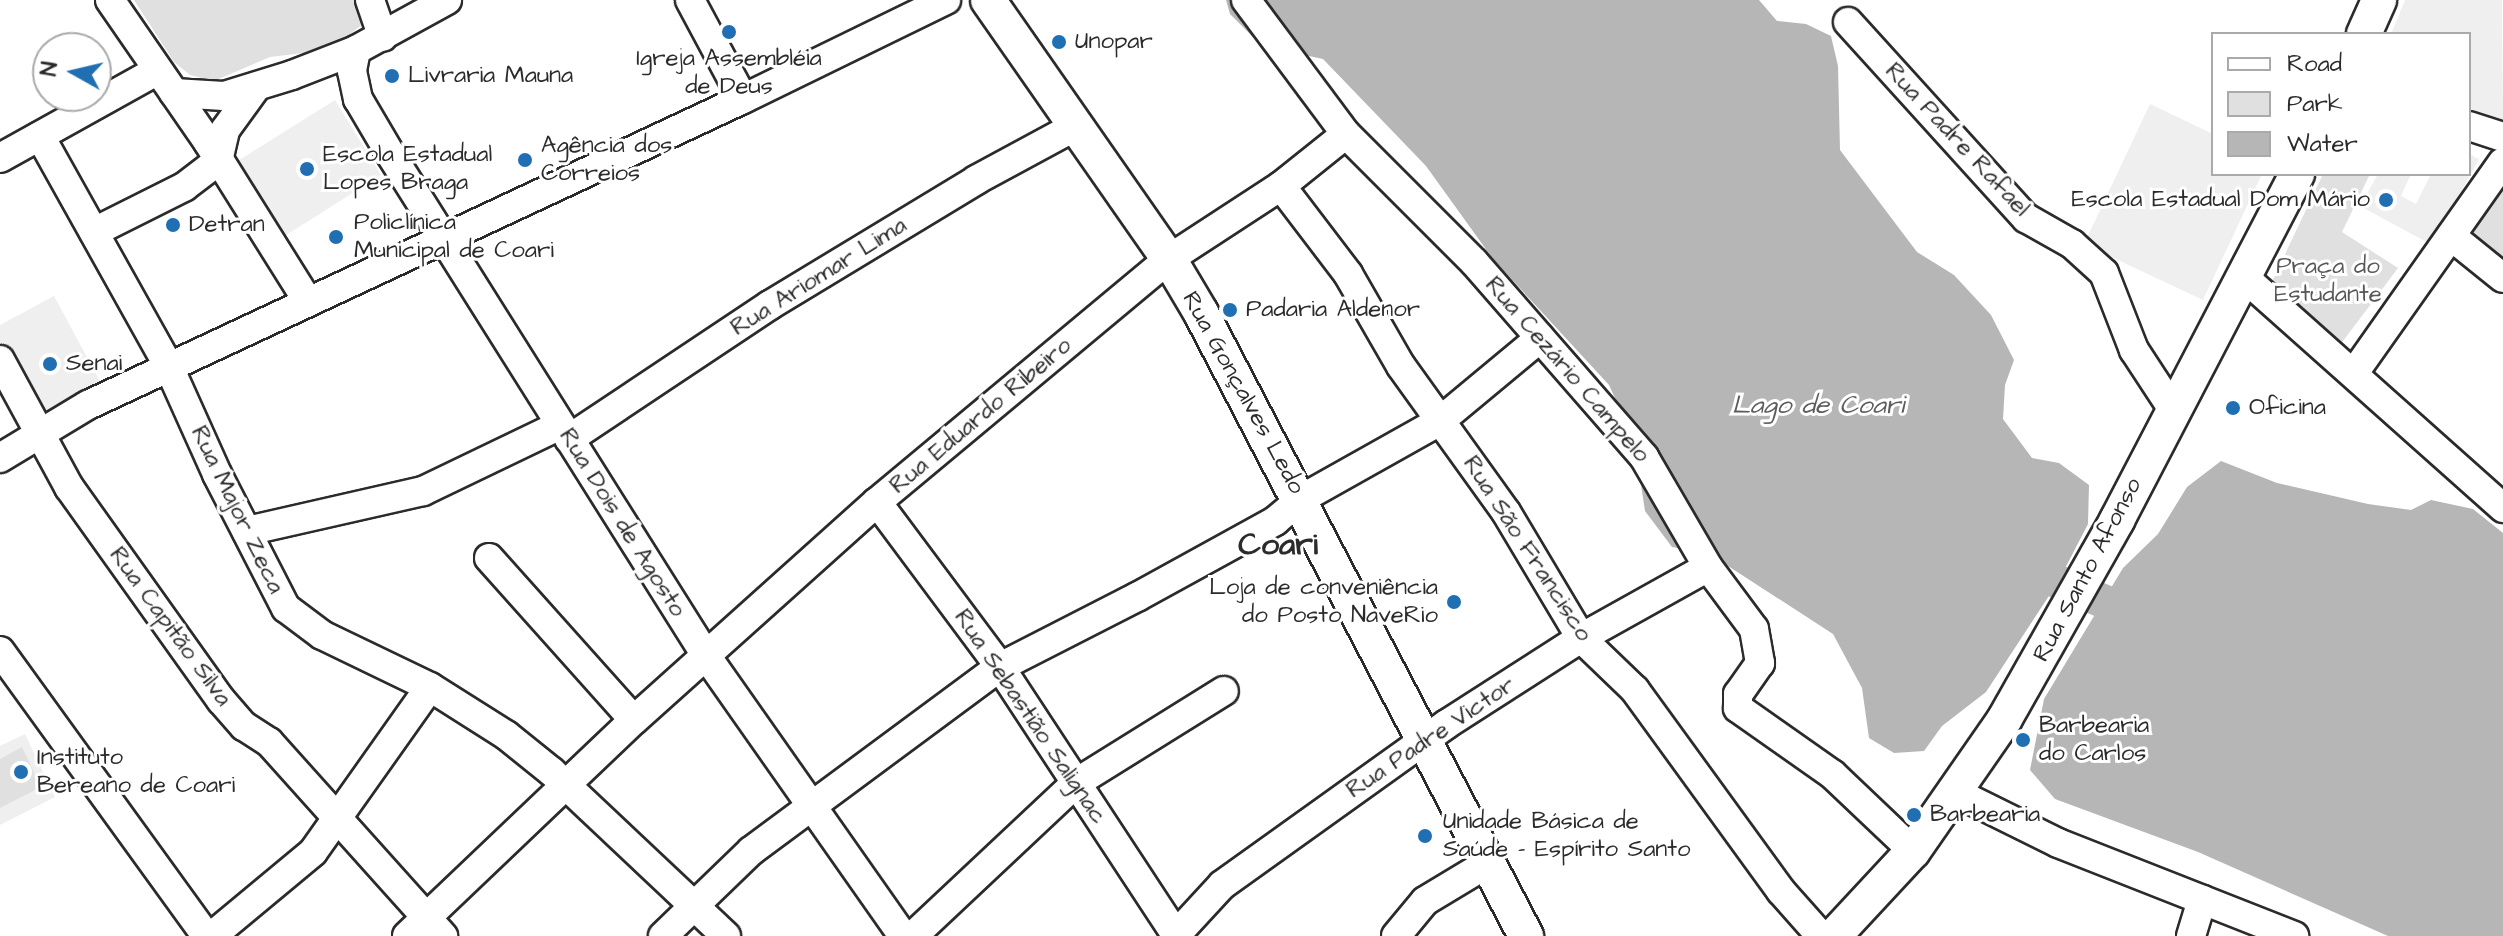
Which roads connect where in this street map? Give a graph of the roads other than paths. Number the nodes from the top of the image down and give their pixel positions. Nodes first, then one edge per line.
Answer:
1 (110, 0) edge
2 (370, 0) edge
3 (447, 0) edge
4 (690, 0) edge
5 (946, 0) edge
6 (988, 0) edge
7 (1246, 0) edge
8 (2379, 0) edge
9 (1848, 22) dead end
10 (2365, 32) edge
11 (383, 37) junction
12 (356, 50) junction
13 (306, 69) junction
14 (156, 71) junction
15 (257, 86) junction
16 (174, 93) junction
17 (358, 99) junction
18 (743, 99) junction
19 (1076, 126) junction
20 (2471, 127) edge
21 (1346, 134) junction
22 (40, 136) junction
23 (2503, 137) edge
24 (0, 158) edge
25 (218, 161) junction
26 (2503, 162) edge
27 (2296, 176) edge
28 (1281, 186) junction
29 (94, 232) junction
30 (2451, 236) junction
31 (441, 237) junction
32 (1169, 259) junction
33 (2245, 278) junction
34 (2503, 278) edge
35 (307, 300) junction
36 (1540, 338) junction
37 (0, 360) edge
38 (169, 367) junction
39 (2354, 373) junction
40 (2172, 408) junction
41 (1440, 421) junction
42 (564, 432) junction
43 (41, 434) junction
44 (0, 458) edge
45 (1301, 499) junction
46 (877, 502) junction
47 (2503, 508) edge
48 (247, 531) junction
49 (489, 558) dead end
50 (1708, 567) junction
51 (1581, 638) junction
52 (0, 651) edge
53 (707, 657) junction
54 (1000, 667) junction
55 (430, 687) junction
56 (1224, 691) dead end
57 (634, 720) junction
58 (1424, 740) junction
59 (1076, 783) junction
60 (565, 785) junction
61 (1955, 792) junction
62 (811, 807) junction
63 (336, 821) junction
64 (1913, 851) junction
65 (1490, 862) junction
66 (2202, 900) junction
67 (695, 906) junction
68 (426, 930) edge
69 (209, 936) edge
70 (663, 936) edge
71 (726, 936) edge
72 (903, 936) edge
73 (913, 936) edge
74 (1176, 936) edge
75 (1396, 936) edge
76 (1526, 936) edge
77 (1821, 936) edge
78 (1834, 936) edge
79 (2191, 936) edge
80 (2294, 936) edge

1 - 14 street
2 - 11 street
3 - 11 street
4 - 18 street
5 - 18 street
6 - 19 main road, Rua Gonçalves Ledo
7 - 21 street, Rua Cezário Campelo
8 - 10 main road
9 - 40 street, Rua Padre Rafael
11 - 12 street
12 - 13 street
12 - 17 street, Rua Dois de Agosto
13 - 15 street
13 - 17 street, Rua Dois de Agosto
14 - 16 street
14 - 22 street
15 - 16 street
15 - 25 street
16 - 25 street
17 - 31 street, Rua Dois de Agosto
18 - 31 street
19 - 32 main road, Rua Gonçalves Ledo
19 - 42 street, Rua Ariomar Lima
20 - 23 street
21 - 28 street, Rua Eduardo Ribeiro
21 - 36 street, Rua Cezário Campelo
22 - 24 street
22 - 29 street, Rua Major Zeca
25 - 29 street
25 - 35 street
26 - 30 street
27 - 33 main road, Rua Santo Afonso
28 - 32 street, Rua Eduardo Ribeiro
28 - 41 street, Rua São Francisco
29 - 38 street, Rua Major Zeca
30 - 34 street
30 - 39 street
31 - 35 street
31 - 42 street, Rua Dois de Agosto
32 - 45 main road, Rua Gonçalves Ledo
32 - 46 street, Rua Eduardo Ribeiro
33 - 39 street
33 - 40 main road, Rua Santo Afonso
35 - 38 street
36 - 41 street
36 - 50 street, Rua Cezário Campelo
37 - 43 street, Rua Capitão Silva
38 - 43 street
38 - 48 street, Rua Major Zeca
39 - 47 street
40 - 61 main road, Rua Santo Afonso
41 - 45 street
41 - 51 street, Rua São Francisco
42 - 48 street, Rua Ariomar Lima
42 - 53 street, Rua Dois de Agosto
43 - 44 street
43 - 63 street, Rua Capitão Silva
45 - 54 street
45 - 58 main road, Rua Gonçalves Ledo
46 - 53 street, Rua Eduardo Ribeiro
46 - 54 street, Rua Sebastião Salignac
48 - 55 street, Rua Major Zeca
49 - 57 street
50 - 51 street, Rua Padre Victor
50 - 64 street, Rua Cezário Campelo
51 - 58 street, Rua Padre Victor
51 - 77 street, Rua São Francisco
52 - 69 street
53 - 57 street, Rua Eduardo Ribeiro
53 - 62 street, Rua Dois de Agosto
54 - 59 street, Rua Sebastião Salignac
54 - 62 street
55 - 60 street, Rua Major Zeca
55 - 63 street
56 - 59 street
57 - 60 street, Rua Eduardo Ribeiro
58 - 65 main road, Rua Gonçalves Ledo
58 - 74 street, Rua Padre Victor
59 - 73 street
59 - 74 street, Rua Sebastião Salignac
60 - 67 street, Rua Major Zeca
60 - 68 street, Rua Eduardo Ribeiro
61 - 64 main road, Rua Santo Afonso
61 - 66 street
62 - 67 street
62 - 72 street, Rua Dois de Agosto
63 - 68 street, Rua Capitão Silva
63 - 69 street
64 - 78 main road, Rua Santo Afonso
65 - 75 street
65 - 76 main road, Rua Gonçalves Ledo
66 - 79 street
66 - 80 street
67 - 70 street
67 - 71 street, Rua Major Zeca

